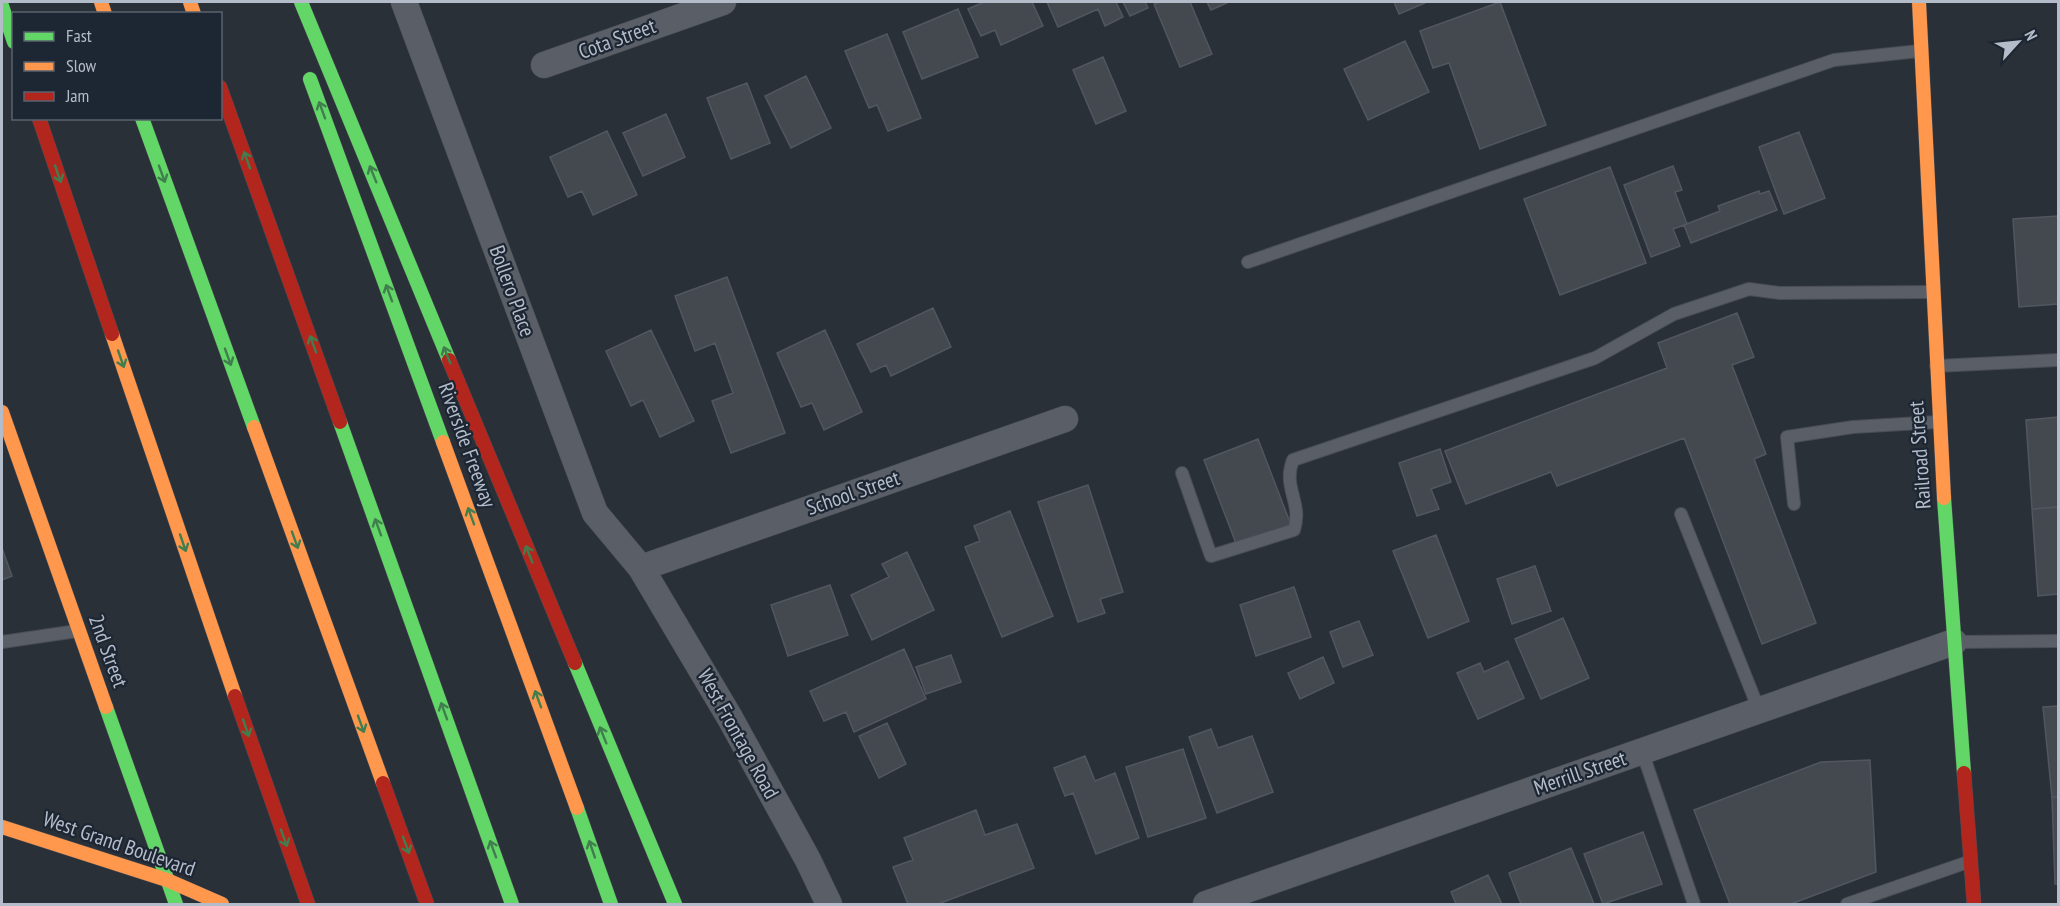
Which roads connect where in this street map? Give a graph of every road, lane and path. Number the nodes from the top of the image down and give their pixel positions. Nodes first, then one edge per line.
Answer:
1 (301, 2) edge
2 (404, 2) edge
3 (723, 2) edge
4 (1919, 2) edge
5 (2, 6) edge
6 (12, 36) edge
7 (1921, 51) junction
8 (544, 65) dead end
9 (306, 69) dead end
10 (222, 93) edge
11 (40, 120) edge
12 (143, 120) edge
13 (1248, 262) dead end
14 (1931, 292) junction
15 (2058, 360) edge
16 (1935, 366) junction
17 (2, 412) edge
18 (1065, 419) dead end
19 (1938, 422) junction
20 (1182, 472) dead end
21 (1794, 504) dead end
22 (1681, 514) dead end
23 (641, 568) junction
24 (79, 631) junction
25 (2058, 641) edge
26 (2, 642) edge
27 (1954, 642) junction
28 (1759, 710) junction
29 (1642, 752) junction
30 (2, 827) edge
31 (1970, 862) junction
32 (167, 880) junction
33 (176, 904) edge
34 (222, 904) edge
35 (308, 904) edge
36 (427, 904) edge
37 (512, 904) edge
38 (611, 904) edge
39 (675, 904) edge
40 (829, 904) edge
41 (1206, 904) edge
42 (1694, 904) edge
43 (1847, 904) edge
44 (1974, 904) edge

39 -> 1 main road
2 - 23 street, Bollero Place
3 - 8 street, Cota Street
4 - 7 main road, Railroad Street
5 - 6 main road
7 - 13 lane
7 - 14 main road, Railroad Street
38 -> 9 main road, Riverside Freeway
37 -> 10 main road
11 -> 35 main road
12 -> 36 main road
14 - 16 main road, Railroad Street
14 - 20 lane
15 - 16 lane
16 - 19 main road, Railroad Street
17 - 24 main road, 2nd Street
18 - 23 street, School Street
19 - 21 lane
19 - 27 main road, Railroad Street
22 - 28 lane
23 - 40 street, West Frontage Road
24 - 26 lane
24 - 32 main road, 2nd Street
25 - 27 lane
27 - 28 street, Merrill Street
27 - 31 main road, Railroad Street
28 - 29 street, Merrill Street
29 - 41 street, Merrill Street
29 - 42 lane
30 - 32 main road, West Grand Boulevard
31 - 43 lane
31 - 44 main road, Railroad Street
32 - 33 main road, 2nd Street
32 - 34 main road, West Grand Boulevard

